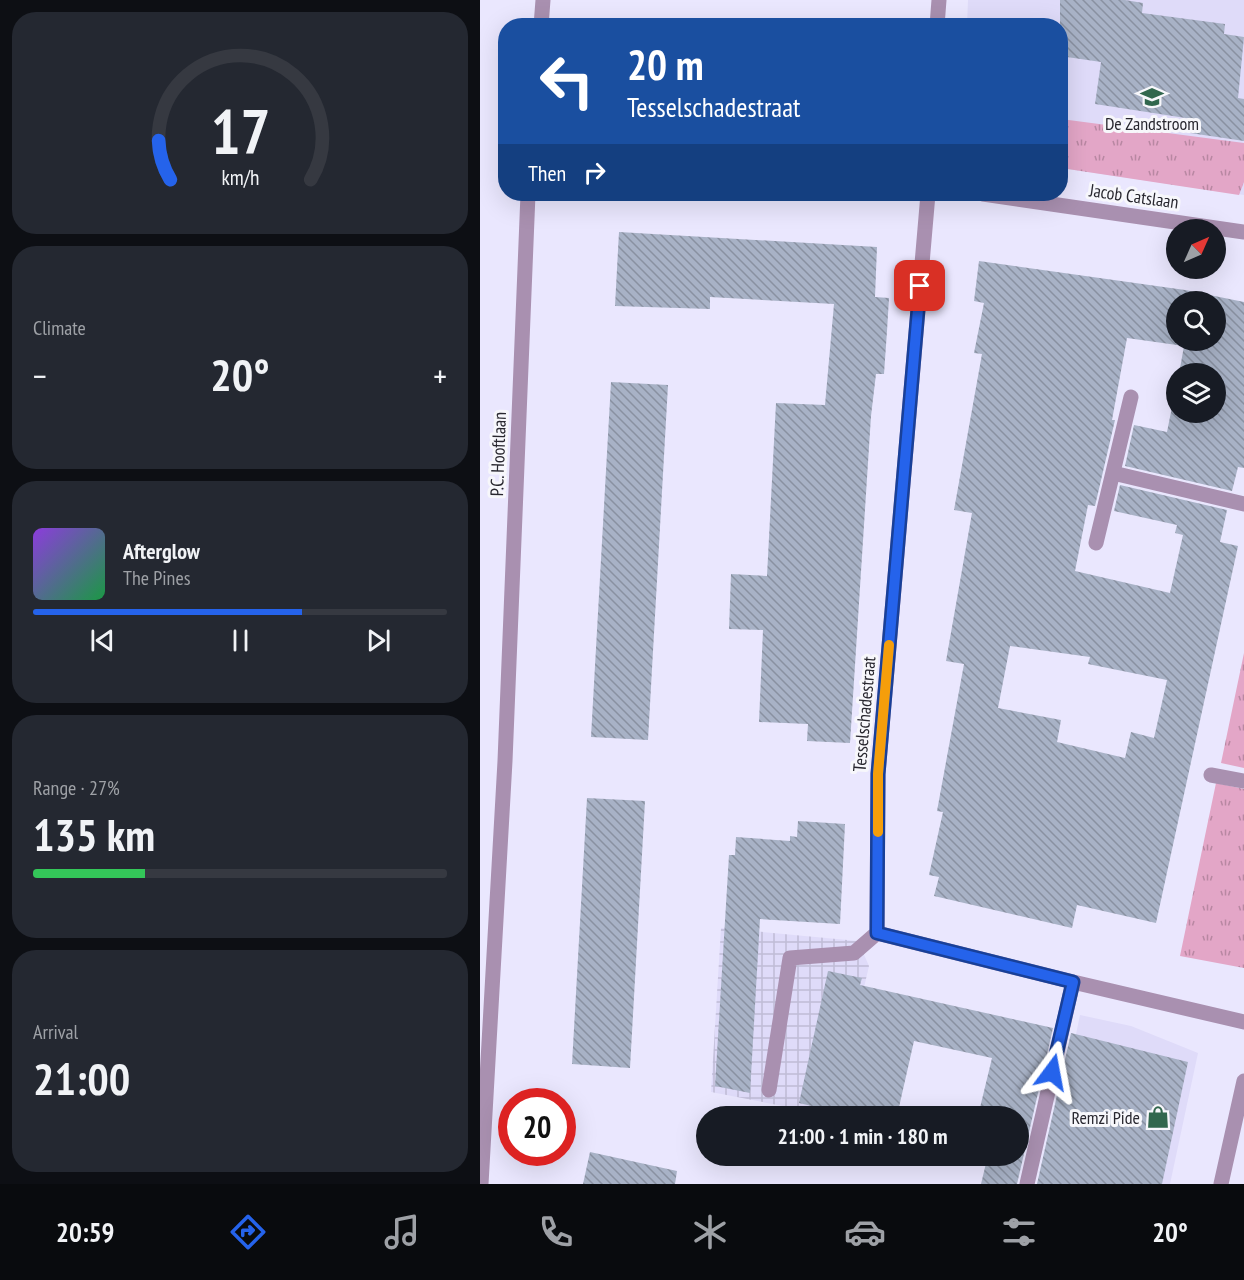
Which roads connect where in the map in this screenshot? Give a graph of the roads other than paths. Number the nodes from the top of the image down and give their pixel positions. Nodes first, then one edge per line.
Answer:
1 (543, 0) edge
2 (939, 0) edge
3 (542, 18) edge
4 (938, 18) edge
5 (528, 201) edge
6 (927, 201) edge
7 (1031, 201) edge
8 (1244, 232) edge
9 (1131, 397) dead end
10 (1113, 473) junction
11 (1244, 504) edge
12 (1096, 543) dead end
13 (1211, 775) dead end
14 (1244, 782) edge
15 (877, 933) junction
16 (1073, 982) junction
17 (1244, 1022) edge
18 (1244, 1085) edge
19 (769, 1090) dead end
20 (481, 1184) edge
21 (1027, 1184) edge
22 (1221, 1184) edge

1 - 3 street
2 - 4 street
5 - 20 street, P.C. Hooftlaan
6 - 15 street, Tesselschadestraat
7 - 8 street, Jacob Catslaan
9 - 10 street
10 - 11 street
10 - 12 street
13 - 14 street
15 - 16 street
15 - 19 street
16 - 17 street
16 - 21 street
18 - 22 street

